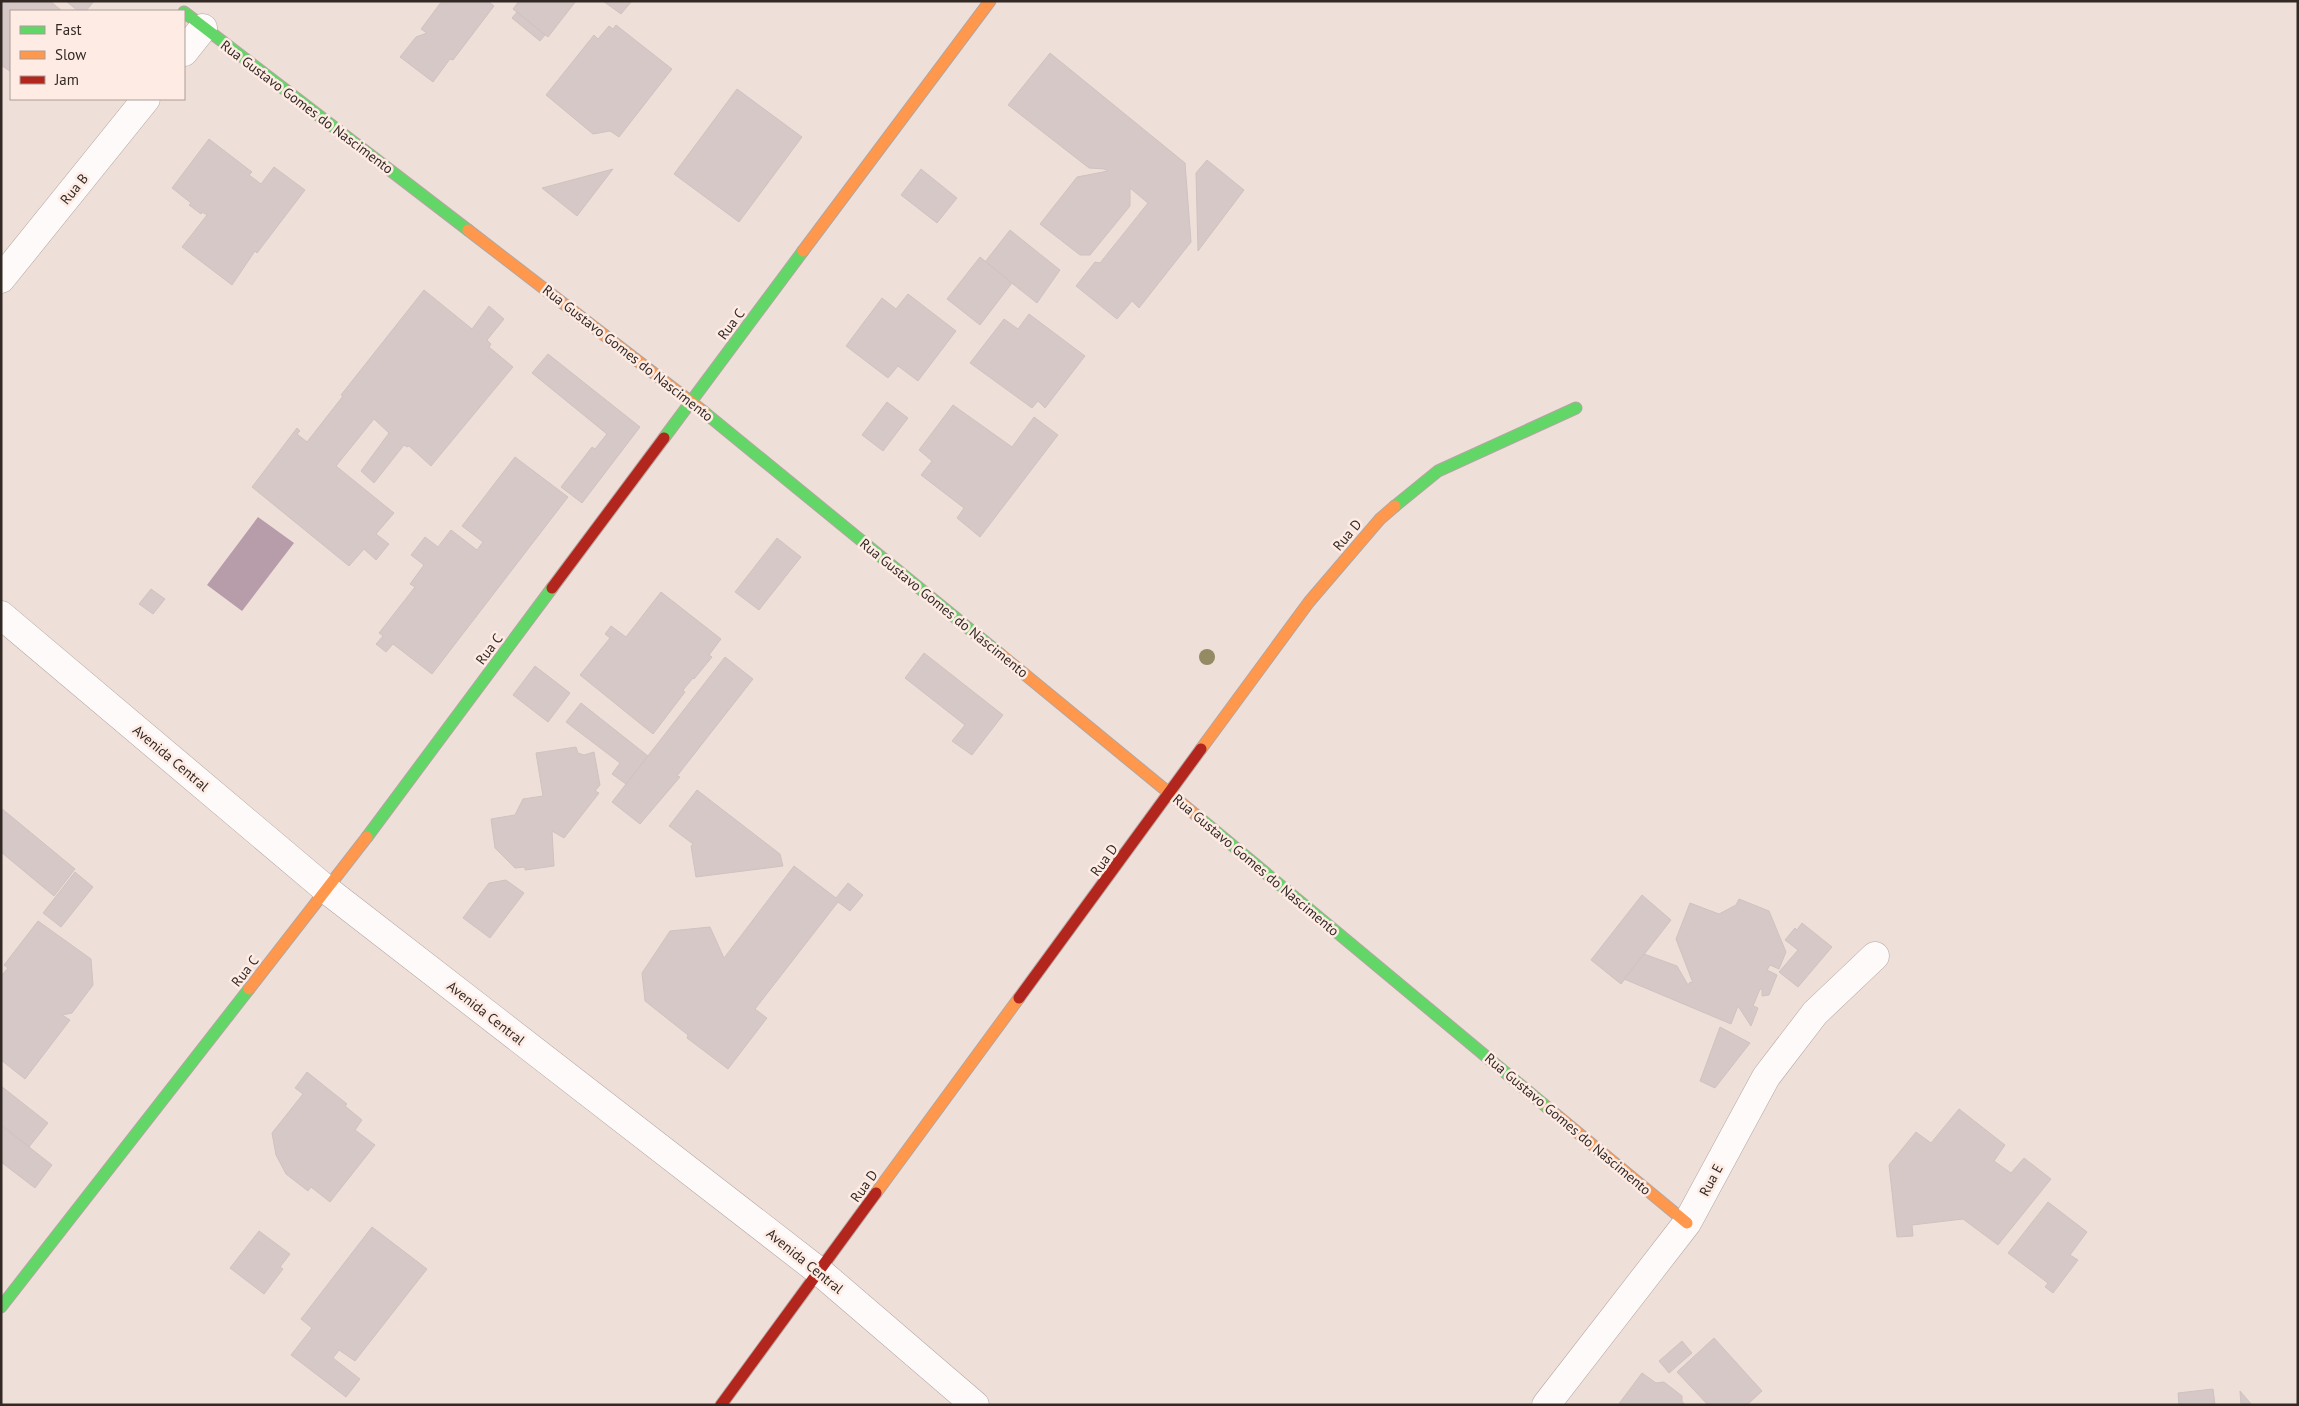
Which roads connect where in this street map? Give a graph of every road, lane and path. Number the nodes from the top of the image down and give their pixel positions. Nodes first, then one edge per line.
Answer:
1 (170, 1) edge
2 (990, 1) edge
3 (181, 10) edge
4 (190, 17) edge
5 (185, 46) edge
6 (145, 100) edge
7 (1, 278) edge
8 (692, 402) junction
9 (1576, 408) dead end
10 (1, 616) edge
11 (1170, 794) junction
12 (327, 890) junction
13 (1874, 956) dead end
14 (1687, 1223) junction
15 (820, 1272) junction
16 (1, 1307) edge
17 (722, 1405) edge
18 (974, 1405) edge
19 (1546, 1405) edge

1 - 3 street, Rua Gustavo Gomes do Nascimento
2 - 8 street, Rua C
4 - 5 street
4 - 8 street, Rua Gustavo Gomes do Nascimento
6 - 7 street, Rua B
8 - 11 street, Rua Gustavo Gomes do Nascimento
8 - 12 street, Rua C
9 - 11 street, Rua D
10 - 12 street, Avenida Central
11 - 14 street, Rua Gustavo Gomes do Nascimento
11 - 15 street, Rua D
12 - 15 street, Avenida Central
12 - 16 street, Rua C
13 - 14 street, Rua E
14 - 19 street, Rua E
15 - 17 street, Rua D
15 - 18 street, Avenida Central

